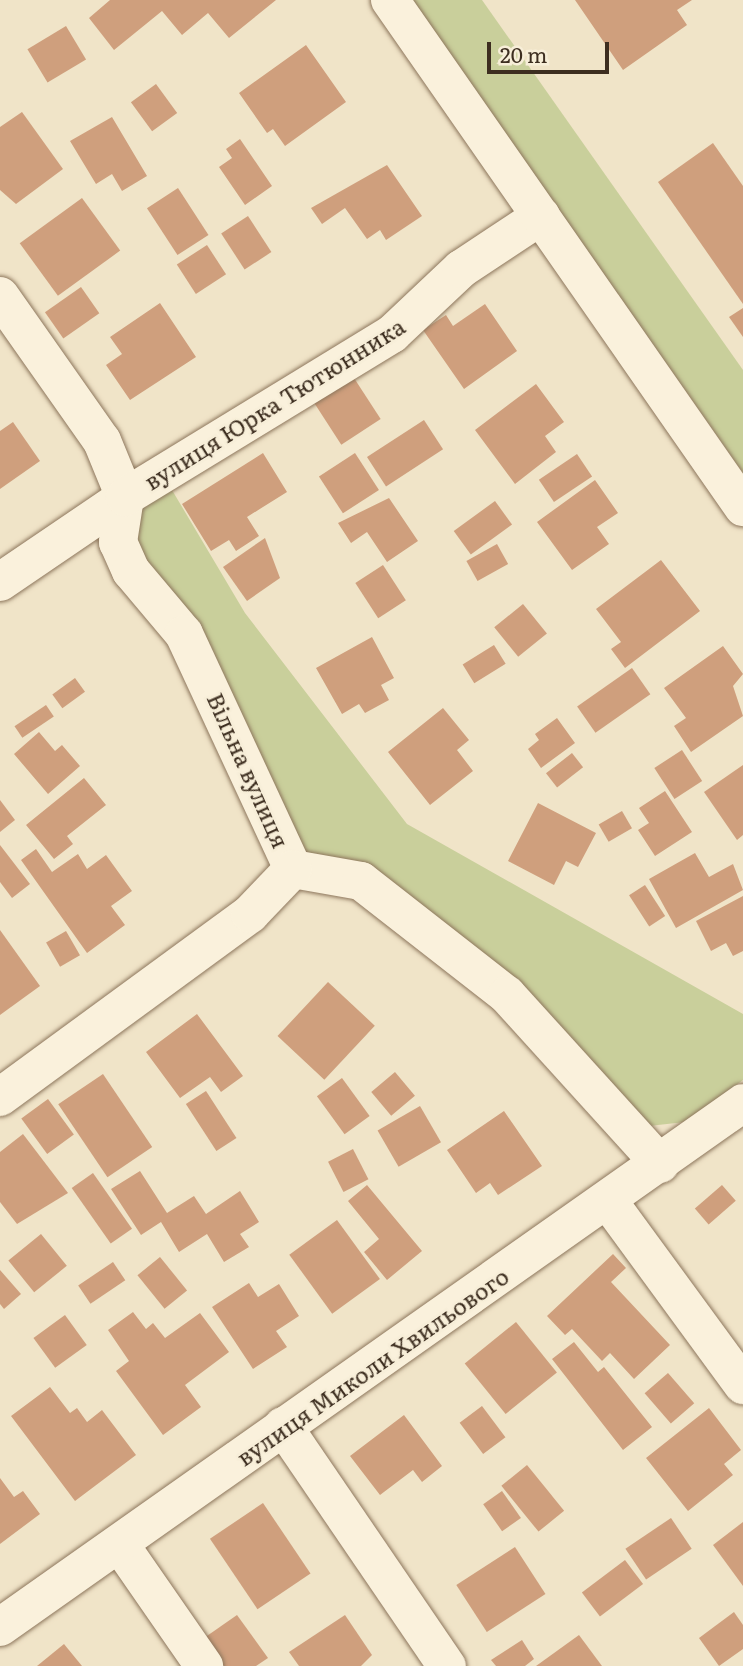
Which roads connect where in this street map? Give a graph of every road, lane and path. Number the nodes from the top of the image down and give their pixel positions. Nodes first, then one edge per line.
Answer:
1 (390, 0) edge
2 (541, 216) junction
3 (0, 296) edge
4 (125, 497) junction
5 (743, 507) edge
6 (0, 582) edge
7 (293, 869) junction
8 (0, 1097) edge
9 (743, 1103) edge
10 (660, 1164) junction
11 (609, 1202) junction
12 (743, 1385) edge
13 (283, 1426) junction
14 (121, 1546) junction
15 (0, 1627) edge
16 (204, 1666) edge
17 (447, 1666) edge

1 - 2 street
2 - 4 street, вулиця Юрка Тютюнника
2 - 5 street
3 - 4 street
4 - 6 street, вулиця Юрка Тютюнника
4 - 7 street, Вільна вулиця
7 - 8 street
7 - 10 street, Вільна вулиця
9 - 10 street, вулиця Миколи Хвильового
10 - 11 street, вулиця Миколи Хвильового
11 - 12 street
11 - 13 street, вулиця Миколи Хвильового
13 - 14 street, вулиця Миколи Хвильового
13 - 17 street
14 - 15 street, вулиця Миколи Хвильового
14 - 16 street

